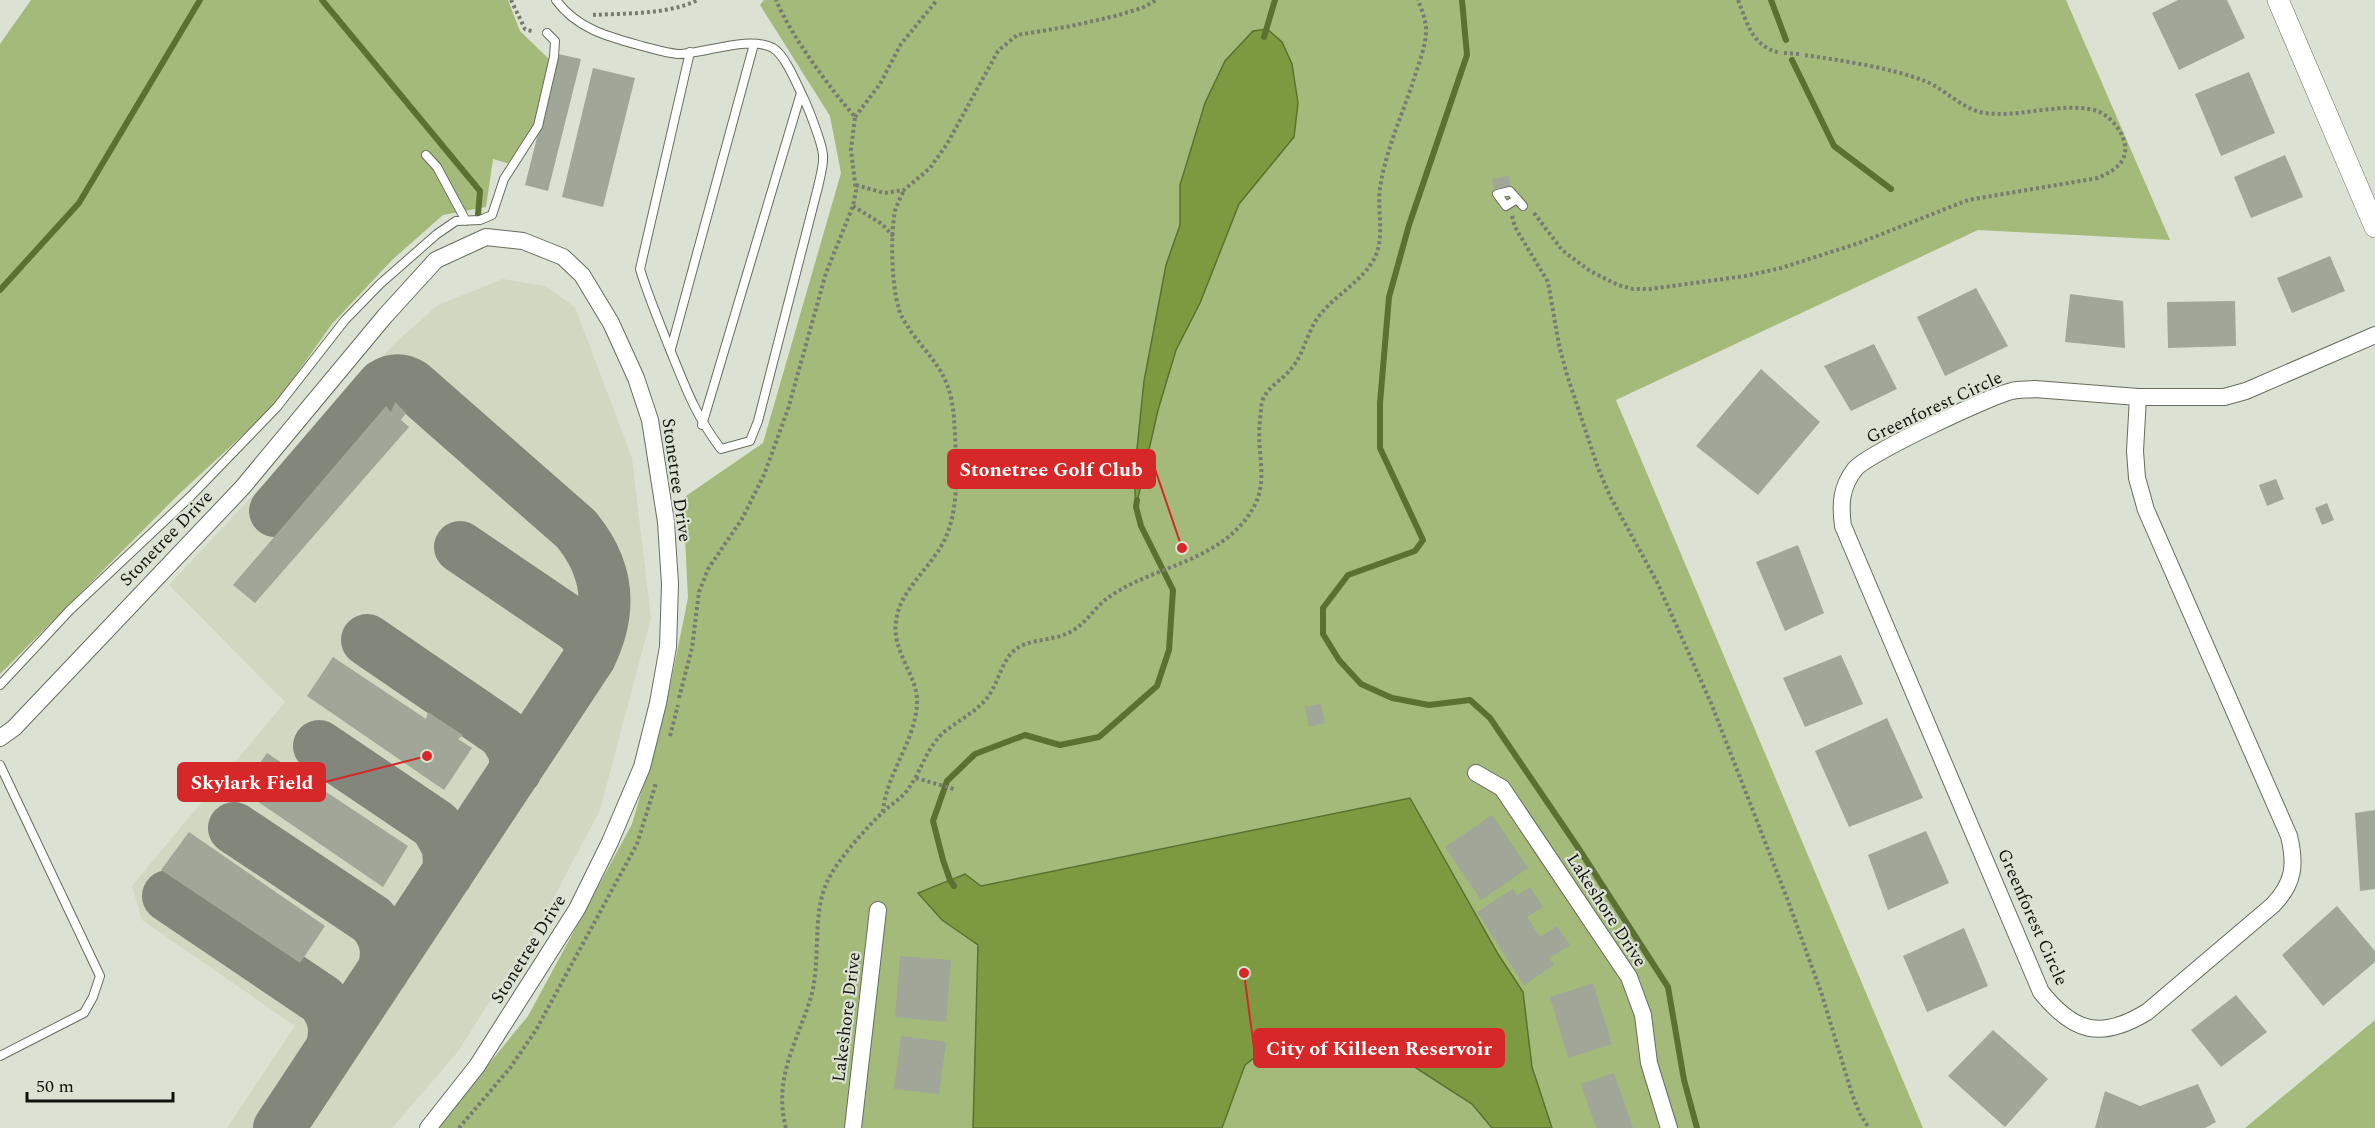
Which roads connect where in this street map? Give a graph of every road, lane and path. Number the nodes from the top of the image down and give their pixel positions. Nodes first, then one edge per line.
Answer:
1 (556, 0) edge
2 (776, 0) edge
3 (937, 0) edge
4 (1156, 0) edge
5 (1418, 0) edge
6 (1738, 0) edge
7 (2278, 0) edge
8 (547, 33) dead end
9 (754, 44) junction
10 (690, 52) junction
11 (801, 93) junction
12 (855, 117) junction
13 (426, 155) dead end
14 (904, 190) junction
15 (853, 206) dead end
16 (466, 221) junction
17 (2375, 227) edge
18 (894, 237) junction
19 (2375, 335) edge
20 (670, 350) junction
21 (2138, 397) junction
22 (702, 425) junction
23 (0, 685) edge
24 (0, 738) edge
25 (0, 765) edge
26 (1476, 773) dead end
27 (916, 777) junction
28 (954, 789) dead end
29 (883, 812) junction
30 (878, 910) dead end
31 (0, 1056) edge
32 (428, 1128) edge
33 (786, 1128) edge
34 (853, 1128) edge
35 (1669, 1128) edge
36 (1869, 1128) edge

1 - 10 lane
2 - 12 path
3 - 12 path
4 - 14 path
5 - 27 path
6 - 36 path
7 - 17 street
8 - 16 lane
9 - 10 lane
9 - 11 lane
9 - 20 lane
10 - 20 lane
11 - 22 lane
11 - 22 lane
12 - 14 path
13 - 16 lane
14 - 18 path
15 - 18 path
16 - 23 lane
18 - 29 path
19 - 21 street, Greenforest Circle
20 - 22 lane
21 - 21 street, Greenforest Circle
24 - 32 street, Stonetree Drive
25 - 31 lane
26 - 35 street, Lakeshore Drive
27 - 28 path
27 - 29 path
29 - 33 path
30 - 34 street, Lakeshore Drive

